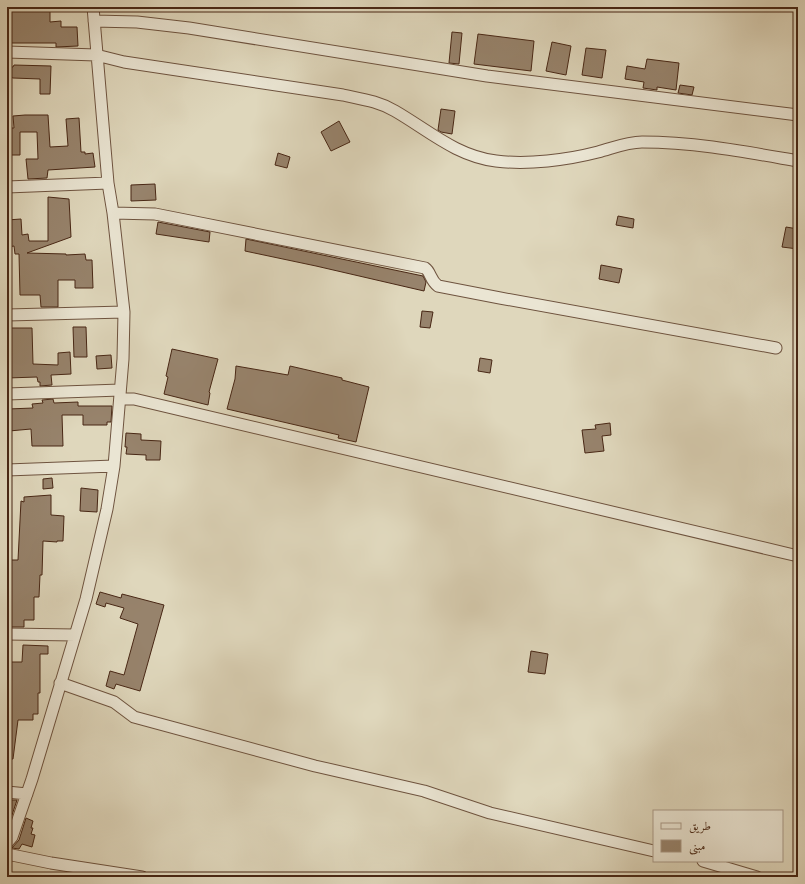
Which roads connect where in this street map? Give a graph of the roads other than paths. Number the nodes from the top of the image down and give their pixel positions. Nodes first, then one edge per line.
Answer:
1 (93, 7) edge
2 (94, 21) junction
3 (7, 52) edge
4 (96, 54) junction
5 (798, 115) edge
6 (798, 162) edge
7 (108, 182) junction
8 (7, 187) edge
9 (113, 213) junction
10 (124, 312) junction
11 (7, 315) edge
12 (776, 348) dead end
13 (7, 394) edge
14 (120, 395) junction
15 (114, 466) junction
16 (7, 470) edge
17 (798, 556) edge
18 (7, 634) edge
19 (75, 634) junction
20 (60, 683) junction
21 (7, 792) edge
22 (27, 794) junction
23 (7, 843) edge
24 (653, 851) edge
25 (7, 854) edge
26 (706, 862) edge
27 (142, 877) edge
28 (757, 877) edge

1 - 2 street
2 - 4 street
2 - 5 street
3 - 4 street
4 - 6 street
4 - 7 street
7 - 8 street
7 - 9 street
9 - 10 street
9 - 12 street
10 - 11 street
10 - 14 street
13 - 14 street
14 - 15 street
14 - 17 street
15 - 16 street
15 - 19 street
18 - 19 street
19 - 20 street
20 - 22 street
20 - 24 street
21 - 22 street
22 - 23 street
25 - 27 street
26 - 28 street

